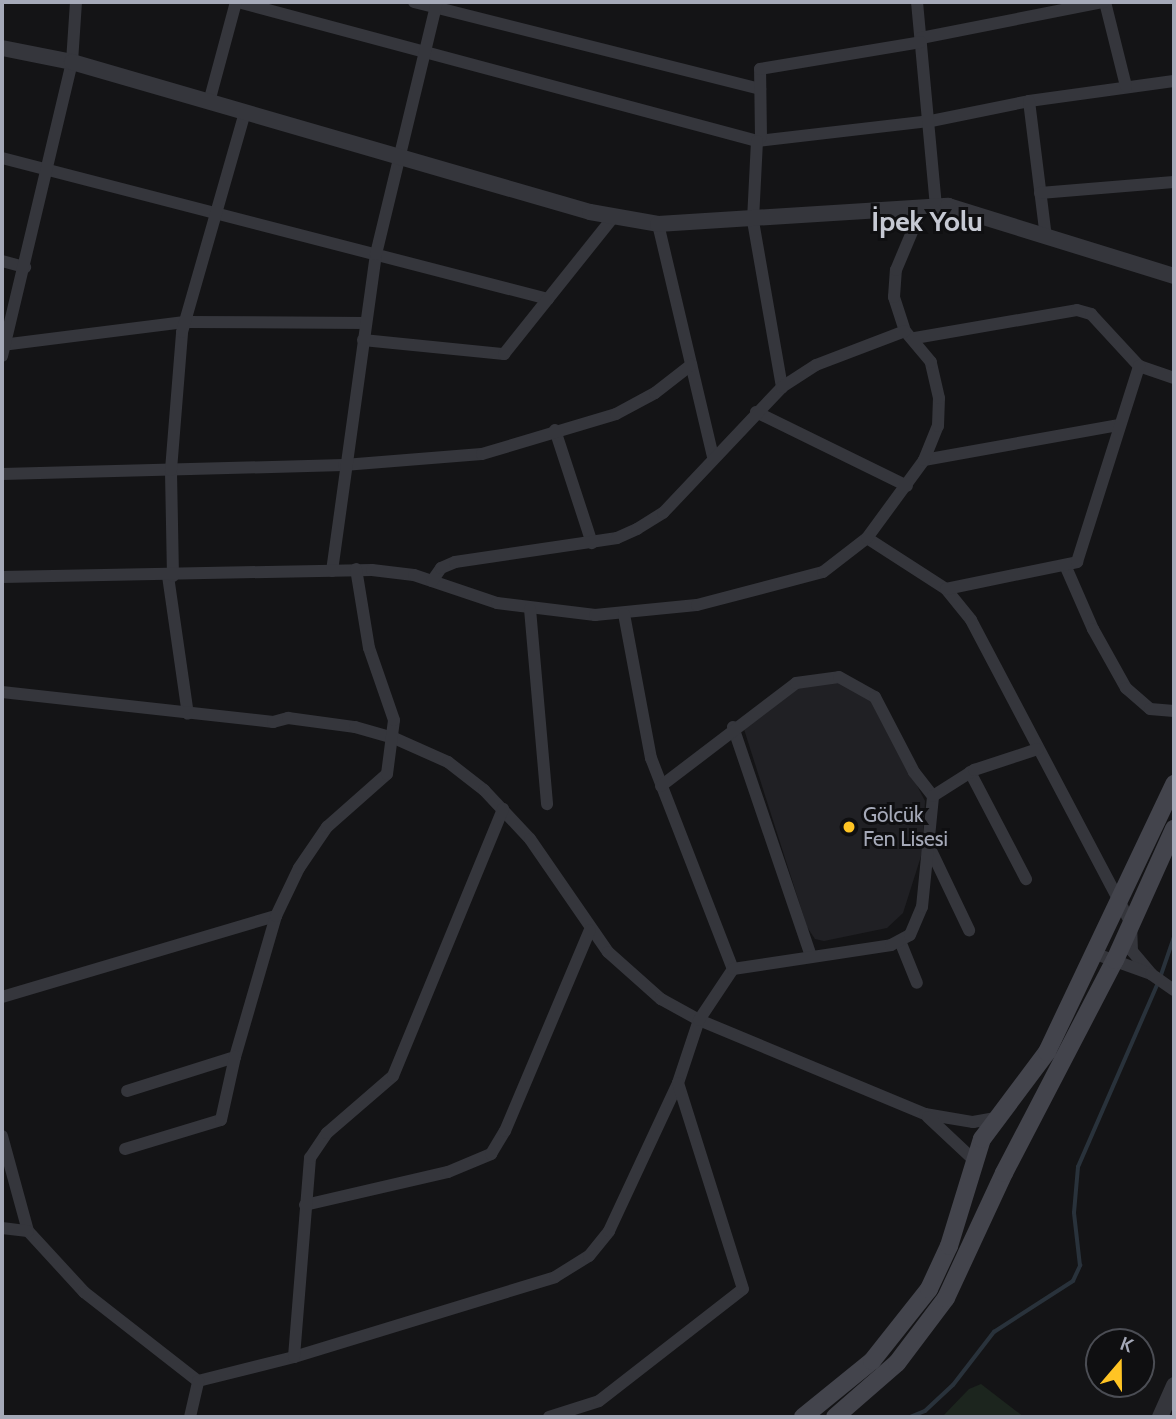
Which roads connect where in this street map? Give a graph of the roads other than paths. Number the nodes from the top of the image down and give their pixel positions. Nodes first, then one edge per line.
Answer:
1 (76, 2) edge
2 (237, 2) edge
3 (414, 2) edge
4 (917, 2) edge
5 (1104, 2) edge
6 (437, 5) edge
7 (921, 40) junction
8 (2, 48) edge
9 (423, 52) junction
10 (72, 62) junction
11 (1174, 81) edge
12 (1126, 86) junction
13 (760, 89) junction
14 (1029, 101) junction
15 (209, 102) junction
16 (245, 112) junction
17 (931, 121) junction
18 (759, 139) junction
19 (398, 156) junction
20 (2, 158) edge
21 (45, 168) junction
22 (1174, 182) edge
23 (1040, 193) junction
24 (929, 207) junction
25 (215, 209) junction
26 (614, 216) junction
27 (753, 220) junction
28 (658, 224) junction
29 (1046, 238) junction
30 (376, 254) junction
31 (2, 261) edge
32 (24, 267) junction
33 (1174, 276) edge
34 (548, 299) junction
35 (185, 322) junction
36 (366, 323) junction
37 (910, 335) junction
38 (363, 340) junction
39 (3, 349) edge
40 (691, 365) junction
41 (1139, 366) junction
42 (1174, 378) edge
43 (782, 387) junction
44 (756, 412) junction
45 (1118, 425) junction
46 (555, 430) junction
47 (713, 457) junction
48 (924, 460) junction
49 (344, 465) junction
50 (171, 470) junction
51 (2, 474) edge
52 (907, 485) junction
53 (867, 538) junction
54 (592, 543) junction
55 (1065, 565) junction
56 (356, 569) junction
57 (332, 571) junction
58 (171, 576) junction
59 (2, 577) edge
60 (432, 581) junction
61 (946, 589) junction
62 (530, 609) junction
63 (624, 614) junction
64 (2, 692) edge
65 (1174, 711) edge
66 (188, 714) junction
67 (733, 727) junction
68 (394, 738) junction
69 (1038, 749) junction
70 (970, 772) junction
71 (1174, 784) edge
72 (661, 786) junction
73 (933, 796) junction
74 (547, 804) dead end
75 (503, 809) junction
76 (1174, 829) edge
77 (926, 841) junction
78 (1026, 879) dead end
79 (1118, 905) junction
80 (276, 916) junction
81 (1131, 923) junction
82 (590, 930) junction
83 (969, 930) dead end
84 (900, 941) junction
85 (1096, 954) junction
86 (811, 956) junction
87 (1115, 960) junction
88 (733, 969) junction
89 (1151, 974) junction
90 (917, 983) dead end
91 (1170, 987) edge
92 (2, 997) edge
93 (699, 1020) junction
94 (235, 1057) junction
95 (678, 1083) junction
96 (127, 1091) dead end
97 (925, 1114) junction
98 (996, 1118) junction
99 (2, 1136) edge
100 (1023, 1137) junction
101 (125, 1149) dead end
102 (974, 1160) junction
103 (1004, 1173) junction
104 (305, 1205) junction
105 (2, 1228) edge
106 (27, 1231) junction
107 (294, 1357) junction
108 (198, 1381) junction
109 (1174, 1385) edge
110 (190, 1417) edge
111 (549, 1417) edge
112 (803, 1417) edge
113 (835, 1417) edge
114 (1160, 1417) edge

1 - 10 street
2 - 9 street
2 - 15 street
3 - 6 street
4 - 7 street
5 - 7 street
5 - 12 street
6 - 9 street
6 - 13 street
7 - 13 street
7 - 17 street
8 - 10 street
9 - 18 street
9 - 19 street
10 - 15 street
10 - 21 street
11 - 12 street
12 - 14 street
13 - 18 street
14 - 17 street
14 - 23 street
15 - 16 street
16 - 19 street
16 - 25 street
17 - 18 street
17 - 24 street
18 - 27 street
19 - 26 street
19 - 30 street
20 - 21 street
21 - 25 street
21 - 32 street
22 - 23 street
23 - 29 street
24 - 27 street
24 - 29 street
24 - 37 street
25 - 30 street
25 - 35 street
26 - 28 street
26 - 34 street
27 - 28 street
27 - 43 street
28 - 40 street
29 - 33 street
30 - 34 street
30 - 36 street
31 - 32 street
32 - 39 street
34 - 38 street
35 - 36 street
35 - 39 street
35 - 50 street
36 - 38 street
37 - 41 street
37 - 43 street
37 - 48 street
38 - 49 street
40 - 46 street
40 - 47 street
41 - 42 street
41 - 45 street
43 - 44 street
44 - 47 street
44 - 52 street
45 - 48 street
45 - 55 street
46 - 49 street
46 - 54 street
47 - 54 street
48 - 52 street
49 - 50 street
49 - 57 street
50 - 51 street
50 - 58 street
52 - 53 street
53 - 61 street
53 - 63 street
54 - 60 street
55 - 61 street
55 - 65 street
56 - 57 street
56 - 60 street
56 - 68 street
57 - 58 street
58 - 59 street
58 - 66 street
60 - 62 street
61 - 69 street
62 - 63 street
62 - 74 street
63 - 72 street
64 - 66 street
66 - 68 street
67 - 72 street
67 - 73 street
67 - 86 street
68 - 75 street
68 - 80 street
69 - 70 street
69 - 79 street
70 - 73 street
70 - 78 street
71 - 79 main road
72 - 88 street
73 - 77 street
75 - 82 street
75 - 104 street
76 - 81 main road
77 - 83 street
77 - 84 street
79 - 81 street
79 - 85 main road
80 - 92 street
80 - 94 street
81 - 87 main road
81 - 89 street
82 - 93 street
82 - 104 street
84 - 86 street
84 - 90 street
85 - 87 street
85 - 98 main road
86 - 88 street
87 - 89 street
87 - 100 main road
88 - 93 street
89 - 91 street
93 - 95 street
93 - 97 street
94 - 96 street
94 - 101 street
95 - 107 street
95 - 111 street
97 - 98 street
97 - 102 street
98 - 100 main road
98 - 102 main road
99 - 106 street
100 - 103 main road
102 - 103 main road
102 - 112 main road
103 - 113 main road
104 - 107 street
105 - 106 street
106 - 108 street
107 - 108 street
108 - 110 street
109 - 114 street

